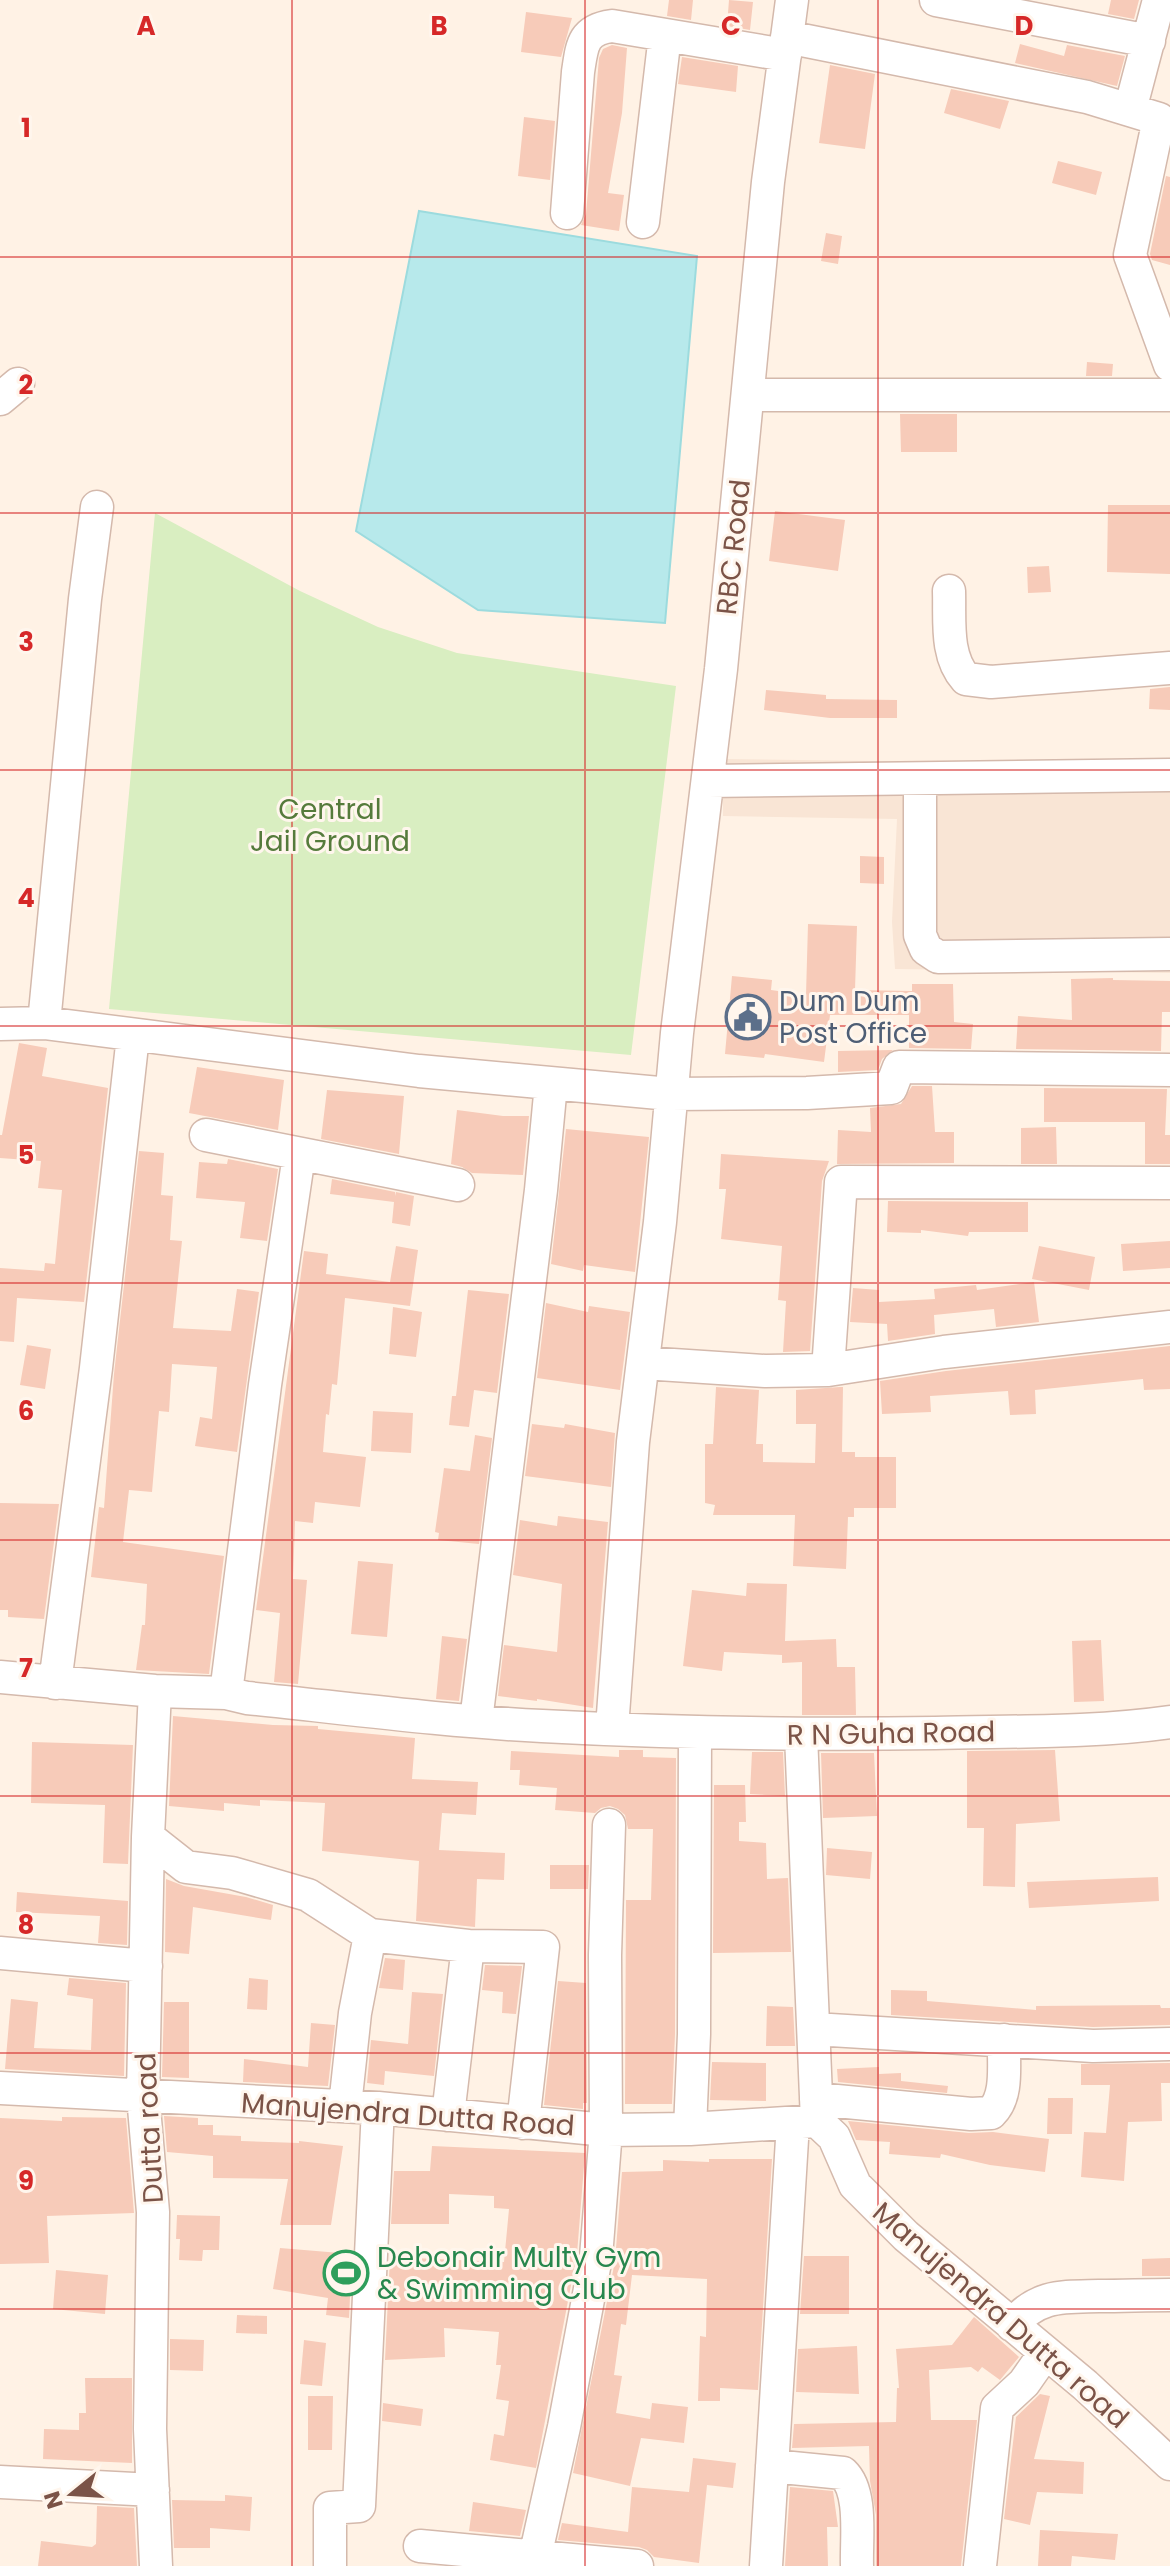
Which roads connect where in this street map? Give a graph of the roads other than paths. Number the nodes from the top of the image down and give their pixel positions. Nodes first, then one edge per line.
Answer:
1 (792, 0) edge
2 (936, 0) edge
3 (1159, 0) edge
4 (665, 35) junction
5 (1149, 41) junction
6 (786, 46) junction
7 (1153, 116) edge
8 (567, 213) dead end
9 (643, 222) dead end
10 (1170, 365) edge
11 (748, 395) junction
12 (1170, 395) edge
13 (97, 507) dead end
14 (949, 591) dead end
15 (1170, 668) edge
16 (1170, 775) edge
17 (920, 779) junction
18 (708, 781) junction
19 (1170, 954) edge
20 (44, 1023) junction
21 (0, 1024) edge
22 (133, 1036) junction
23 (1170, 1070) edge
24 (551, 1084) junction
25 (670, 1094) junction
26 (206, 1135) dead end
27 (299, 1155) junction
28 (1170, 1183) edge
29 (458, 1185) dead end
30 (1170, 1327) edge
31 (643, 1363) junction
32 (828, 1370) junction
33 (0, 1677) edge
34 (55, 1683) junction
35 (155, 1691) junction
36 (226, 1693) junction
37 (476, 1721) junction
38 (1170, 1722) edge
39 (612, 1728) junction
40 (695, 1733) junction
41 (801, 1735) junction
42 (609, 1825) dead end
43 (148, 1837) junction
44 (370, 1935) junction
45 (468, 1946) junction
46 (0, 1953) edge
47 (146, 1966) junction
48 (814, 2029) junction
49 (1004, 2040) junction
50 (1170, 2044) edge
51 (0, 2088) edge
52 (143, 2096) junction
53 (345, 2106) junction
54 (378, 2108) junction
55 (808, 2114) junction
56 (448, 2115) junction
57 (523, 2123) junction
58 (690, 2129) junction
59 (606, 2130) junction
60 (1170, 2295) edge
61 (1012, 2325) junction
62 (1045, 2353) junction
63 (1170, 2464) edge
64 (772, 2466) junction
65 (0, 2482) edge
66 (153, 2490) junction
67 (420, 2546) dead end
68 (535, 2557) junction
69 (156, 2566) edge
70 (330, 2566) edge
71 (637, 2566) edge
72 (766, 2566) edge
73 (857, 2566) edge
74 (980, 2566) edge

1 - 6 street, RBC Road
2 - 5 street
3 - 5 street
4 - 6 street
4 - 8 street
4 - 9 street
5 - 7 street
6 - 7 street
6 - 11 street, RBC Road
7 - 10 street
11 - 12 street
11 - 18 street, RBC Road
13 - 20 street
14 - 15 street
16 - 17 street
17 - 18 street
17 - 19 street
18 - 25 street, RBC Road
20 - 21 street
20 - 22 street
22 - 24 street
22 - 34 street
23 - 25 street
24 - 25 street
24 - 37 street
25 - 31 street, RBC Road
26 - 27 street
27 - 29 street
27 - 36 street
28 - 32 street
30 - 32 street
31 - 32 street
31 - 39 street, RBC Road
33 - 34 street, R N Guha Road
34 - 35 street, R N Guha Road
35 - 36 street, R N Guha Road
35 - 43 street, Dutta road
36 - 37 street, R N Guha Road
37 - 39 street, R N Guha Road
38 - 41 street, R N Guha Road
39 - 40 street, R N Guha Road
40 - 41 street, R N Guha Road
40 - 58 street
41 - 48 street
42 - 59 street
43 - 44 street
43 - 47 street, Dutta road
44 - 45 street
44 - 53 street
45 - 56 street
45 - 57 street
46 - 47 street
47 - 52 street, Dutta road
48 - 49 street
48 - 55 street
49 - 50 street
49 - 55 street, Manujendra Dutta Road
51 - 52 street, Manujendra Dutta Road
52 - 53 street, Manujendra Dutta Road
52 - 66 street, Dutta road
53 - 54 street, Manujendra Dutta Road
54 - 56 street, Manujendra Dutta Road
54 - 70 street
55 - 58 street, Manujendra Dutta Road
55 - 61 street, Manujendra Dutta road
55 - 64 street
56 - 57 street, Manujendra Dutta Road
57 - 59 street, Manujendra Dutta Road
58 - 59 street, Manujendra Dutta Road
59 - 68 street
60 - 61 street
61 - 62 street, Manujendra Dutta road
62 - 63 street, Manujendra Dutta road
62 - 74 street
64 - 72 street
64 - 73 street
65 - 66 street
66 - 69 street, Dutta road
67 - 68 street
68 - 71 street

